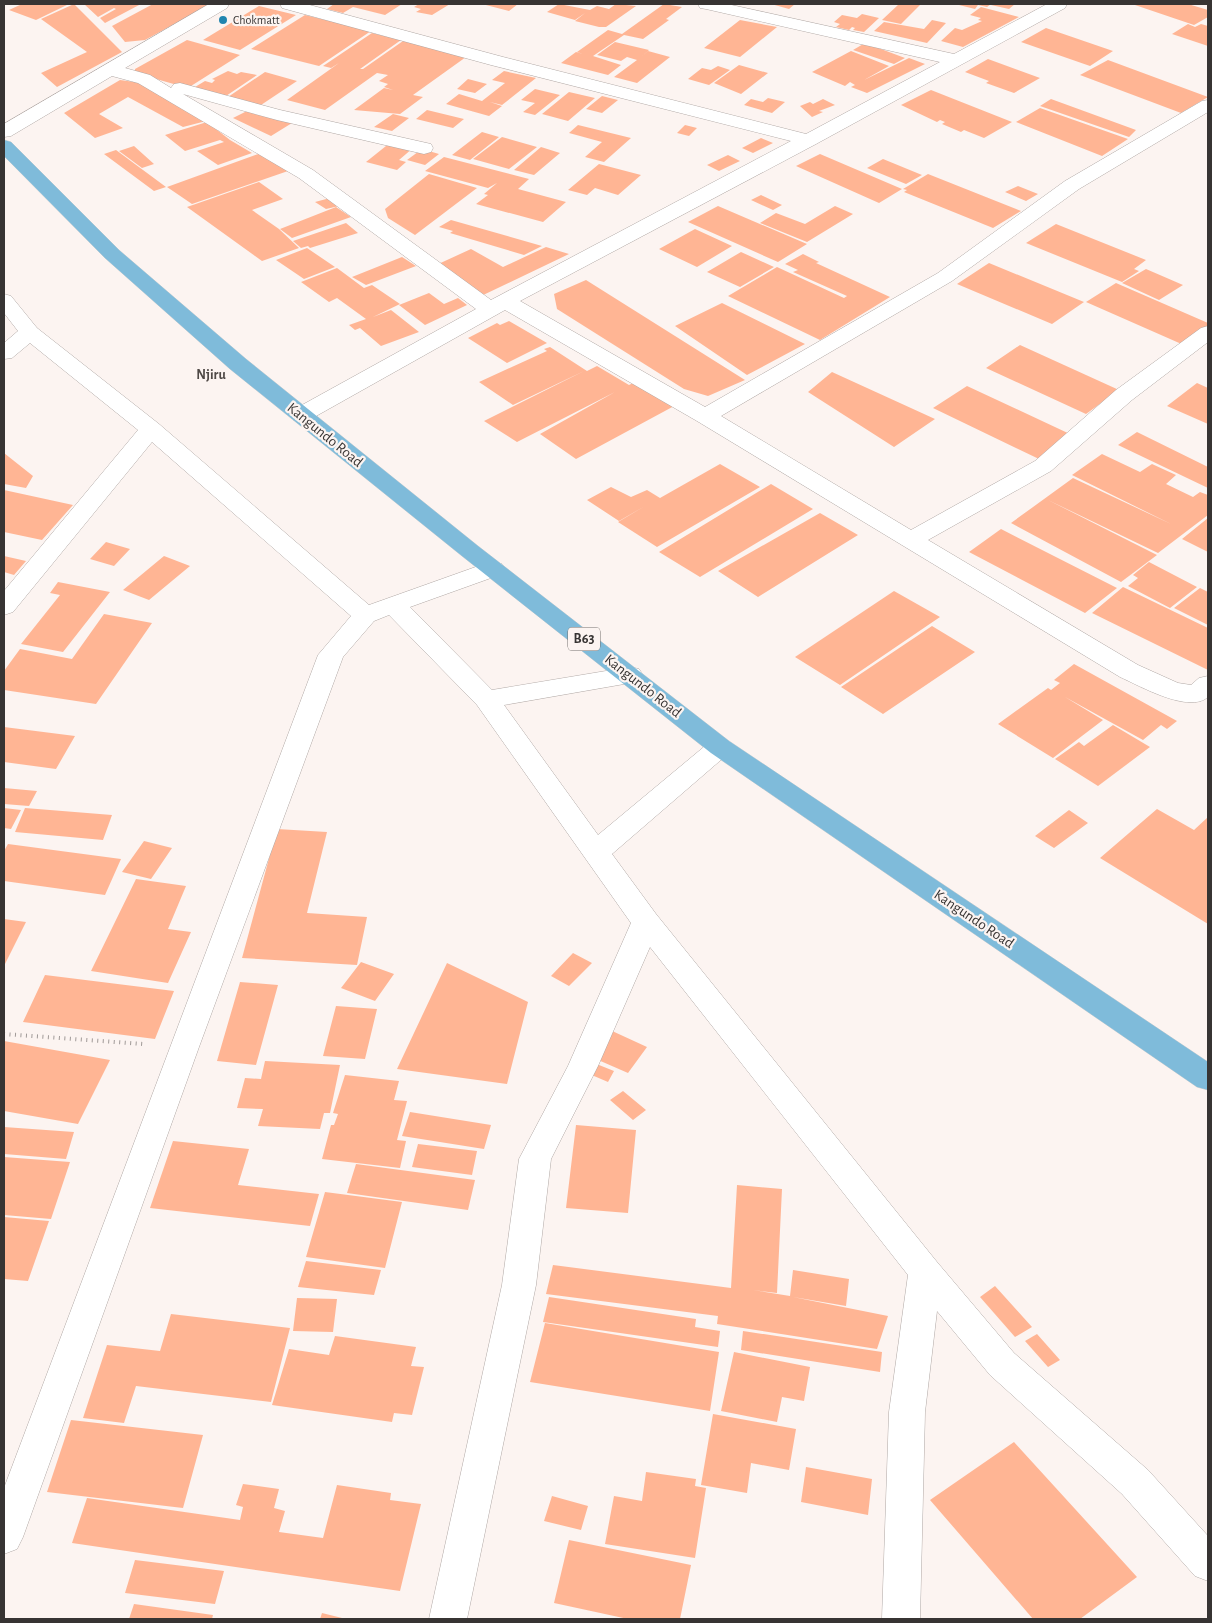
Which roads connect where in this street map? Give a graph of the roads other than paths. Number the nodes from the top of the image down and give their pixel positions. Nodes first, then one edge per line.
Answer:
1 (221, 4) edge
2 (288, 4) edge
3 (706, 4) edge
4 (1059, 4) edge
5 (957, 60) junction
6 (108, 69) junction
7 (144, 79) junction
8 (1208, 105) edge
9 (4, 132) edge
10 (809, 140) junction
11 (4, 146) edge
12 (424, 148) dead end
13 (4, 300) edge
14 (498, 305) junction
15 (30, 332) junction
16 (1208, 332) edge
17 (4, 353) edge
18 (300, 415) junction
19 (705, 416) junction
20 (151, 429) junction
21 (912, 539) junction
22 (493, 569) junction
23 (394, 606) junction
24 (4, 607) edge
25 (365, 615) junction
26 (630, 675) junction
27 (1208, 684) edge
28 (486, 699) junction
29 (720, 747) junction
30 (595, 853) junction
31 (646, 922) junction
32 (1208, 1078) edge
33 (925, 1272) junction
34 (4, 1537) edge
35 (1208, 1563) edge
36 (448, 1619) edge
37 (901, 1619) edge

1 - 6 street
2 - 10 street
3 - 5 street
4 - 5 street
5 - 10 street
6 - 7 street
6 - 9 street
7 - 12 street
7 - 14 street
8 - 19 street
10 - 14 street
11 - 18 highway, Kangundo Road / B63
13 - 15 street
14 - 18 street
14 - 19 street
15 - 17 street
15 - 20 street
16 - 21 street
18 - 22 highway, Kangundo Road / B63
19 - 21 street
20 - 24 street
20 - 25 street
21 - 27 street
22 - 23 street
22 - 26 highway, Kangundo Road / B63
23 - 25 street
23 - 28 street
25 - 34 street
26 - 28 street
26 - 29 highway, Kangundo Road / B63
28 - 30 street
29 - 30 street
29 - 32 highway, Kangundo Road / B63
30 - 31 street
31 - 33 street
31 - 36 street
33 - 35 street
33 - 37 street

